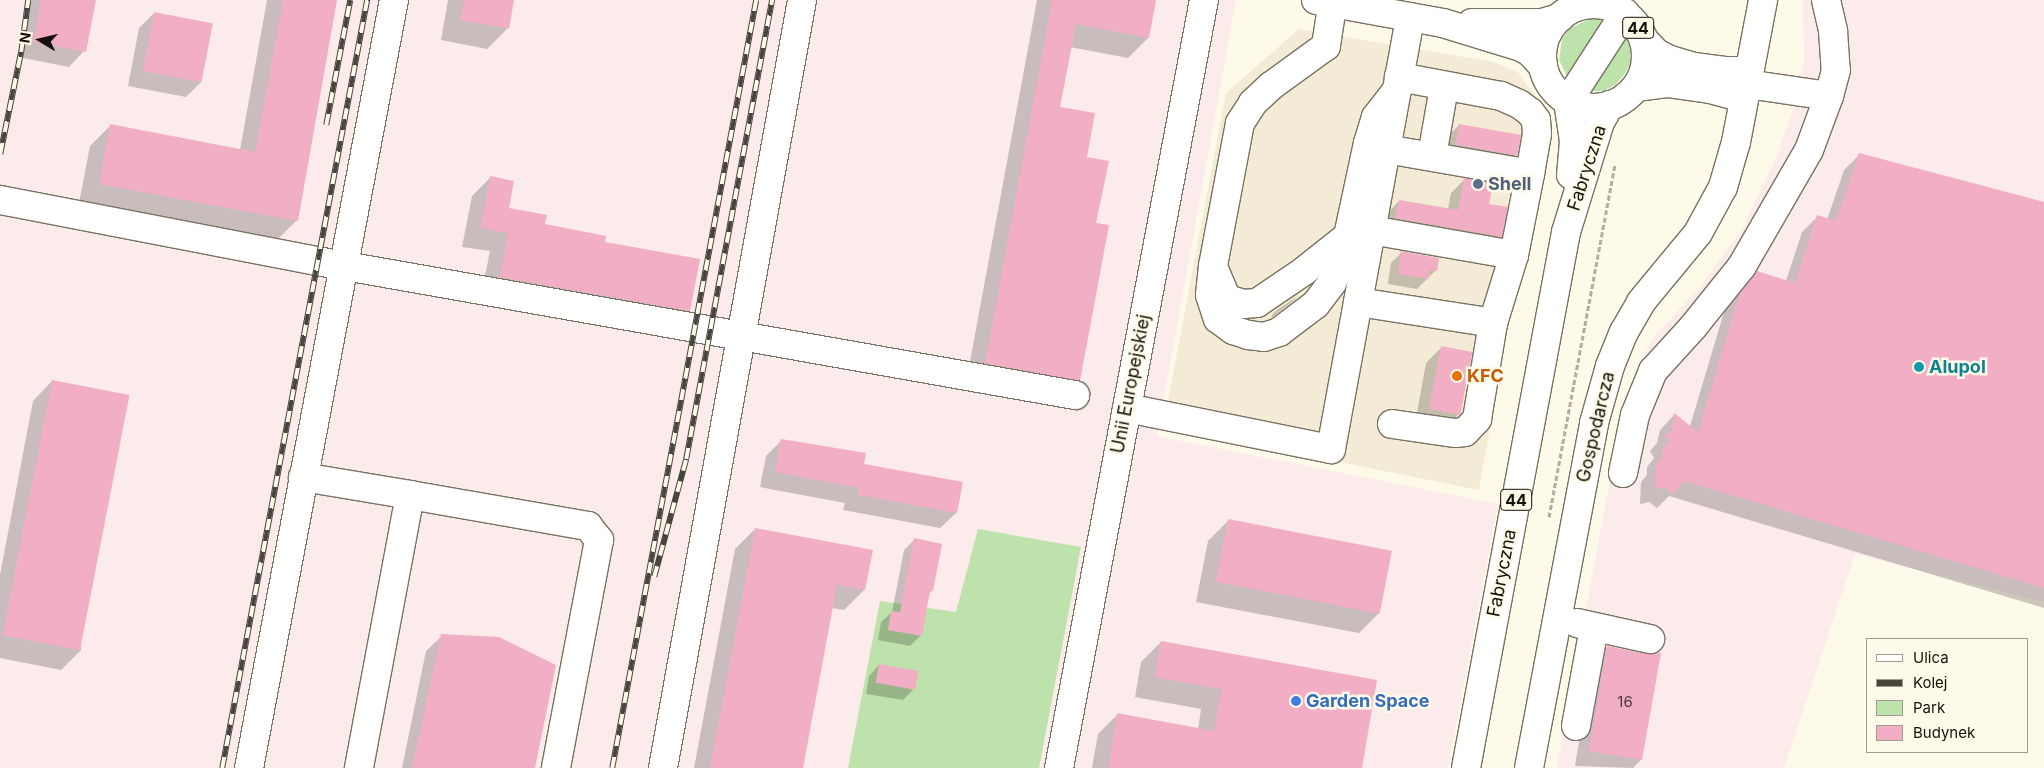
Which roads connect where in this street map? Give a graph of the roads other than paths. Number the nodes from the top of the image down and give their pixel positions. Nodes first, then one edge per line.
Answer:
1 (394, 0) edge
2 (802, 0) edge
3 (1204, 0) edge
4 (1763, 0) edge
5 (1826, 0) edge
6 (1327, 1) edge
7 (1591, 2) edge
8 (1625, 7) edge
9 (1410, 17) junction
10 (1559, 18) junction
11 (1443, 23) junction
12 (1644, 40) junction
13 (1543, 66) junction
14 (1398, 83) junction
15 (1747, 84) junction
16 (1444, 87) junction
17 (1636, 87) junction
18 (1829, 96) junction
19 (1568, 101) junction
20 (1610, 105) junction
21 (1386, 149) junction
22 (1432, 156) junction
23 (1530, 174) junction
24 (0, 200) edge
25 (1566, 232) junction
26 (1359, 233) junction
27 (1514, 255) junction
28 (343, 265) junction
29 (1213, 266) junction
30 (1358, 302) junction
31 (1493, 323) junction
32 (740, 337) junction
33 (1075, 395) dead end
34 (1127, 408) junction
35 (1392, 424) dead end
36 (1623, 473) dead end
37 (303, 477) junction
38 (410, 495) junction
39 (1558, 619) junction
40 (1594, 628) junction
41 (1650, 639) dead end
42 (1576, 726) dead end
43 (249, 768) edge
44 (359, 768) edge
45 (556, 768) edge
46 (663, 768) edge
47 (1059, 768) edge
48 (1466, 768) edge
49 (1529, 768) edge

1 - 28 street
2 - 32 street
3 - 34 street, Unii Europejskiej
4 - 15 street, Gospodarcza
5 - 18 street
6 - 9 street
6 - 29 street
7 - 8 street, 44
7 - 10 street, 44
8 - 12 street, 44
8 - 19 street
9 - 11 street
9 - 14 street
10 - 11 street
10 - 13 street, 44
11 - 13 street
12 - 15 street
12 - 17 street, 44
13 - 19 street
14 - 16 street
14 - 21 street
14 - 26 street
15 - 17 street
15 - 18 street
15 - 39 street, Gospodarcza
16 - 22 street
16 - 23 street
17 - 20 street, 44
18 - 36 street
19 - 20 street, 44
19 - 25 street, Fabryczna / 44
20 - 25 street, Fabryczna / 44
21 - 22 street
21 - 26 street
22 - 23 street
23 - 27 street
24 - 28 street
25 - 48 street, Fabryczna / 44
26 - 27 street
26 - 29 street
26 - 29 street
26 - 30 street
27 - 31 street
28 - 32 street
28 - 37 street
30 - 31 street
30 - 34 street
31 - 35 street
32 - 33 street
32 - 46 street
34 - 47 street, Unii Europejskiej
37 - 38 street
37 - 43 street
38 - 44 street
38 - 45 street
39 - 40 street
39 - 49 street, Gospodarcza
40 - 41 street
40 - 42 street

